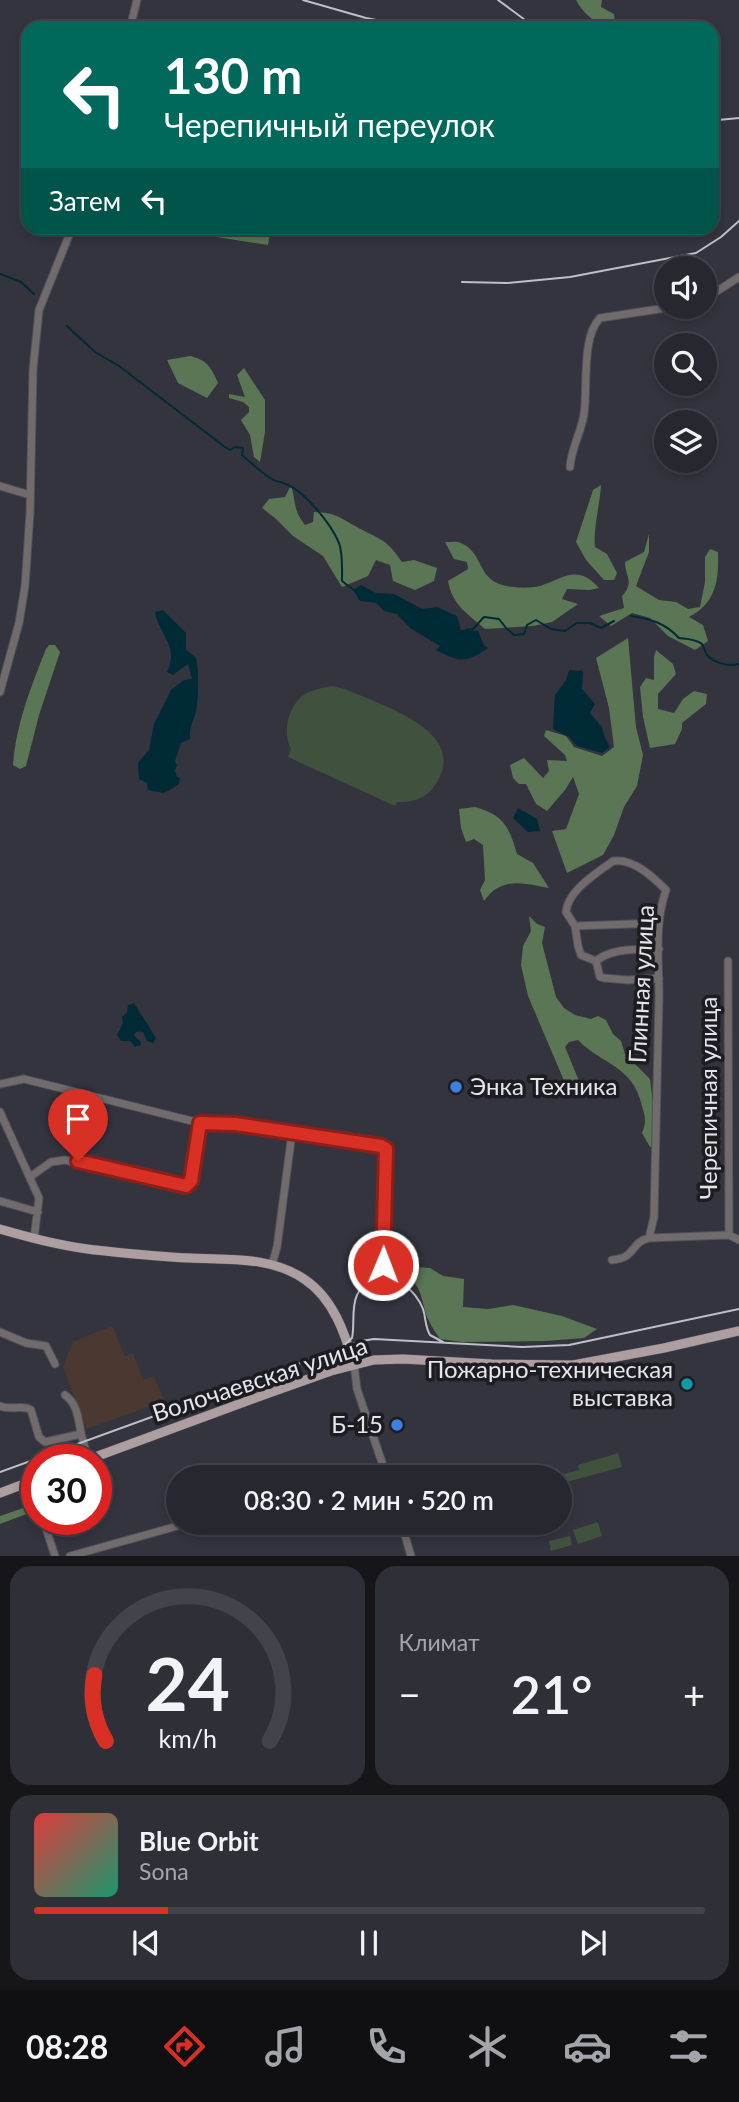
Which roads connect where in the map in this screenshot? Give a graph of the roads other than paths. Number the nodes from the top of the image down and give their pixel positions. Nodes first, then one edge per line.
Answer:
1 (137, 0) edge
2 (132, 21) edge
3 (69, 235) edge
4 (739, 277) edge
5 (717, 291) edge
6 (654, 310) edge
7 (570, 467) dead end
8 (0, 486) edge
9 (30, 495) junction
10 (0, 692) edge
11 (659, 923) junction
12 (575, 926) junction
13 (659, 949) junction
14 (728, 961) dead end
15 (597, 964) junction
16 (659, 978) junction
17 (0, 1084) edge
18 (0, 1112) edge
19 (200, 1123) junction
20 (292, 1133) junction
21 (30, 1177) junction
22 (0, 1201) edge
23 (38, 1212) junction
24 (0, 1229) edge
25 (729, 1235) junction
26 (649, 1238) junction
27 (34, 1239) junction
28 (739, 1240) edge
29 (612, 1260) dead end
30 (272, 1265) junction
31 (383, 1265) dead end
32 (739, 1331) edge
33 (0, 1332) edge
34 (55, 1364) dead end
35 (354, 1365) junction
36 (65, 1395) dead end
37 (0, 1406) edge
38 (81, 1434) junction
39 (84, 1444) edge
40 (112, 1450) edge
41 (383, 1465) edge
42 (21, 1485) edge
43 (0, 1493) edge
44 (166, 1529) edge
45 (48, 1535) edge
46 (405, 1535) edge
47 (55, 1556) edge
48 (70, 1556) edge
49 (411, 1556) edge

1 - 2 street
3 - 9 street
4 - 5 street
6 - 7 street
8 - 9 street
9 - 10 street
11 - 12 street
11 - 12 street, Глинная улица
11 - 13 street, Глинная улица
12 - 15 street, Глинная улица
13 - 15 street
13 - 16 street, Глинная улица
14 - 25 street, Черепичная улица
15 - 16 street
16 - 26 street, Глинная улица
17 - 19 street
18 - 21 street
19 - 20 street
19 - 21 street
20 - 30 street
20 - 31 street
21 - 23 street
22 - 23 street
23 - 27 street
24 - 27 main road
25 - 26 street
25 - 28 street
26 - 29 street
27 - 30 main road
30 - 35 main road
32 - 35 main road, Волочаевская улица
33 - 34 street
35 - 40 main road, Волочаевская улица
35 - 41 street
36 - 38 street
37 - 38 street
38 - 39 street
42 - 43 main road
44 - 48 street
45 - 47 street
46 - 49 street

